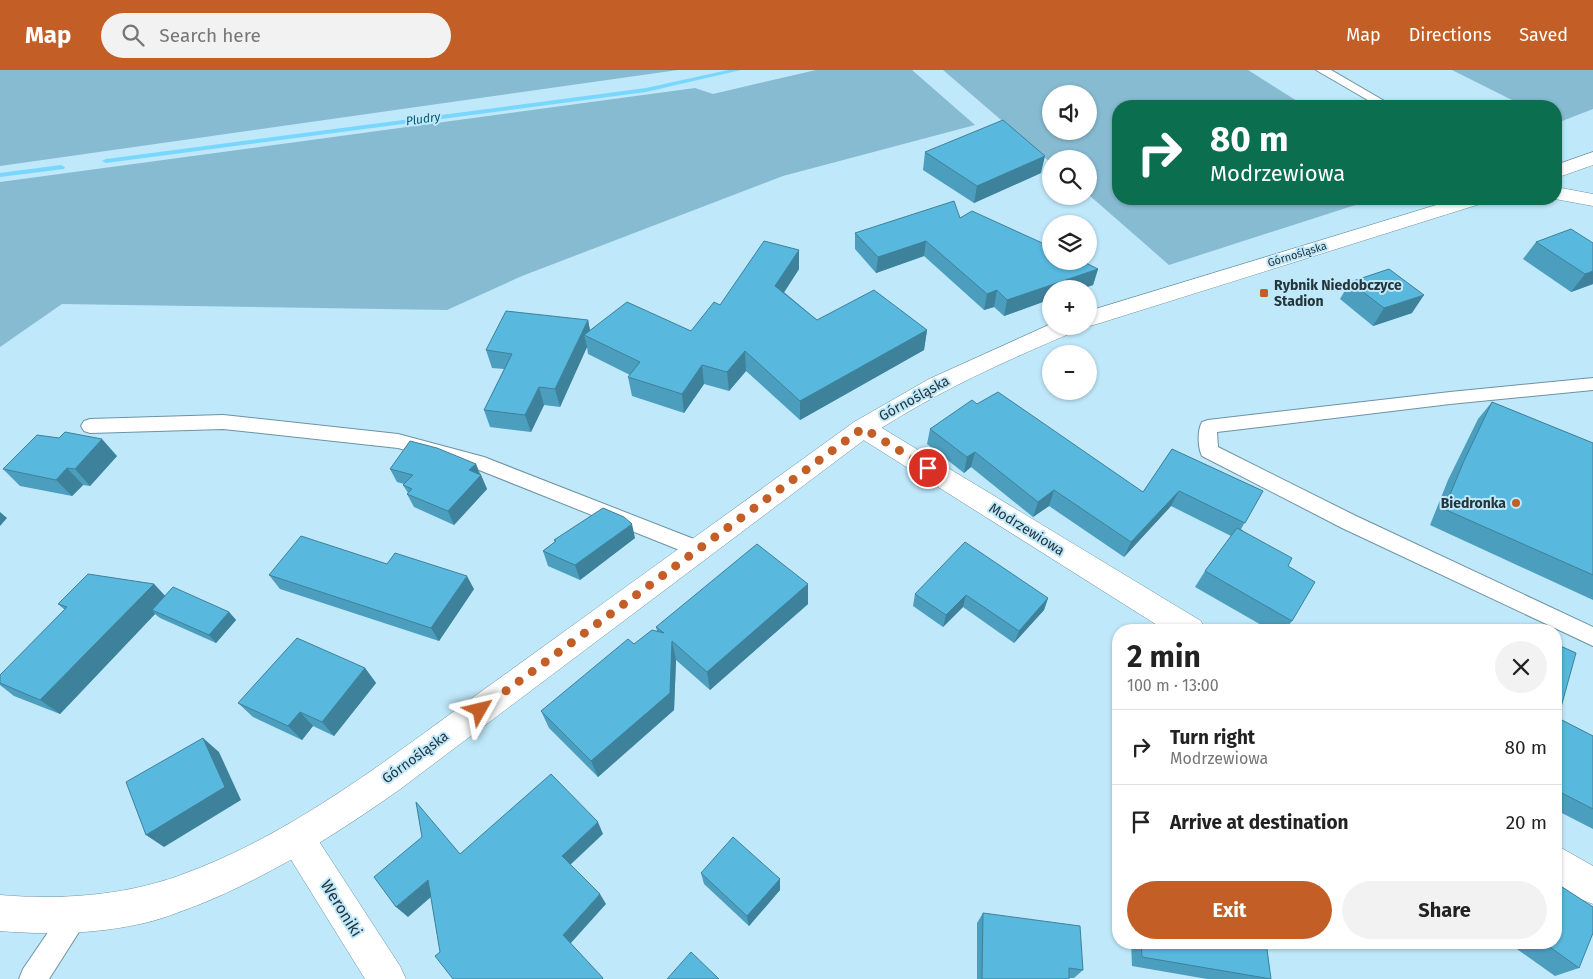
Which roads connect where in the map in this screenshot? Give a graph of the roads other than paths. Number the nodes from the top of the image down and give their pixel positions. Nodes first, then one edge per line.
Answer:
1 (1322, 70) edge
2 (1376, 100) edge
3 (1593, 158) edge
4 (1584, 167) edge
5 (1562, 171) edge
6 (1593, 186) edge
7 (1562, 194) edge
8 (1593, 200) edge
9 (1457, 205) edge
10 (1097, 317) edge
11 (1047, 335) edge
12 (1593, 384) edge
13 (90, 426) dead end
14 (863, 428) junction
15 (697, 549) junction
16 (1180, 624) edge
17 (1593, 637) edge
18 (297, 838) junction
19 (1562, 867) edge
20 (1593, 886) edge
21 (0, 913) edge
22 (76, 915) junction
23 (33, 979) edge
24 (386, 979) edge

1 - 2 lane
3 - 4 street
4 - 5 street
4 - 6 street
7 - 8 street
9 - 10 street, Górnośląska
11 - 14 street, Górnośląska
12 - 17 lane
13 - 15 lane
14 - 15 street, Górnośląska
14 - 16 street, Modrzewiowa
15 - 18 street, Górnośląska
18 - 22 street, Górnośląska
18 - 24 street, Weroniki
19 - 20 street
21 - 22 street, Górnośląska
22 - 23 lane

